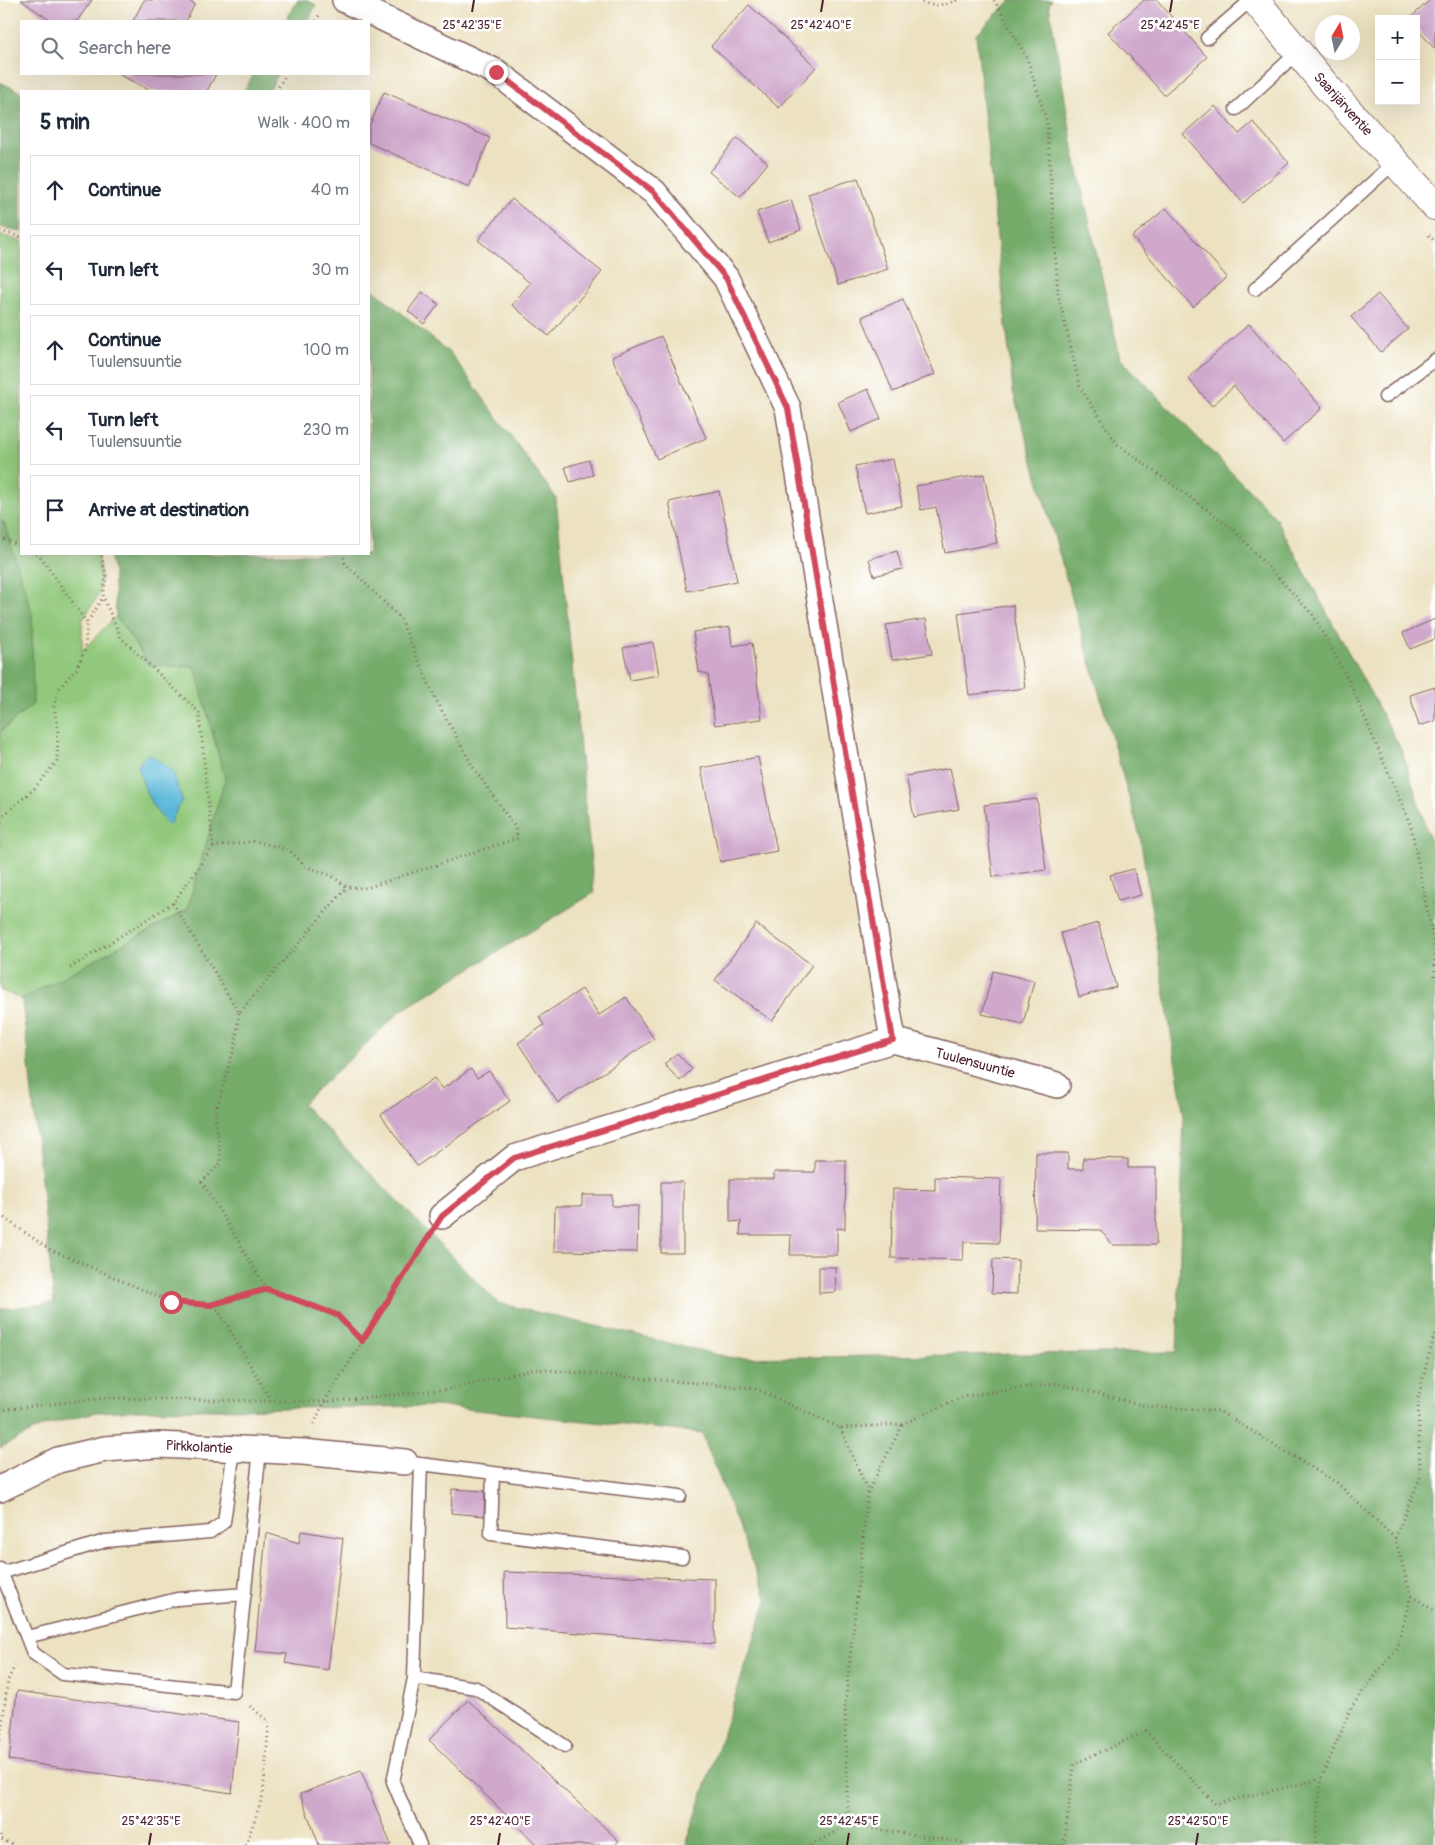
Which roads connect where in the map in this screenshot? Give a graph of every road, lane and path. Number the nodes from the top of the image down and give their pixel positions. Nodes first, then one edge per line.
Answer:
1 (345, 0) edge
2 (918, 0) edge
3 (957, 0) edge
4 (994, 0) edge
5 (1251, 0) edge
6 (1255, 0) edge
7 (1207, 38) dead end
8 (1298, 52) junction
9 (285, 75) edge
10 (277, 90) edge
11 (1236, 109) dead end
12 (1395, 162) junction
13 (1435, 206) edge
14 (0, 231) edge
15 (20, 236) edge
16 (1255, 289) dead end
17 (1435, 360) edge
18 (1385, 397) dead end
19 (0, 537) edge
20 (20, 547) edge
21 (38, 555) edge
22 (101, 555) edge
23 (342, 555) edge
24 (103, 597) junction
25 (87, 623) junction
26 (0, 818) edge
27 (213, 847) junction
28 (347, 887) junction
29 (173, 903) junction
30 (70, 968) dead end
31 (1435, 976) edge
32 (239, 1012) junction
33 (893, 1040) junction
34 (1057, 1085) dead end
35 (0, 1215) edge
36 (442, 1216) joint
37 (267, 1289) junction
38 (210, 1305) junction
39 (1435, 1331) edge
40 (362, 1341) junction
41 (270, 1399) junction
42 (324, 1402) junction
43 (0, 1410) edge
44 (902, 1424) junction
45 (840, 1428) junction
46 (234, 1448) junction
47 (260, 1450) junction
48 (413, 1463) junction
49 (493, 1473) junction
50 (0, 1489) edge
51 (868, 1492) junction
52 (680, 1496) dead end
53 (1394, 1538) junction
54 (682, 1557) dead end
55 (1, 1571) edge
56 (245, 1594) junction
57 (1411, 1596) junction
58 (1435, 1611) edge
59 (27, 1637) junction
60 (414, 1678) junction
61 (234, 1692) junction
62 (0, 1739) edge
63 (565, 1746) dead end
64 (1321, 1779) junction
65 (848, 1825) junction
66 (0, 1835) edge
67 (1, 1840) edge
68 (14, 1845) edge
69 (246, 1845) edge
70 (420, 1845) edge
71 (811, 1845) edge
72 (966, 1845) edge
73 (1064, 1845) edge
74 (1315, 1845) edge

1 - 33 street
2 - 3 path
4 - 31 path
5 - 7 lane
6 - 8 main road, Saarijärventie
8 - 11 lane
8 - 12 main road, Saarijärventie
9 - 10 path
12 - 13 main road, Saarijärventie
12 - 16 lane
14 - 15 path
17 - 18 lane
19 - 20 path
21 - 25 path
22 - 24 path
23 - 28 path
24 - 25 path
24 - 27 path
25 - 26 path
27 - 28 path
27 - 29 path
28 - 32 path
29 - 30 path
29 - 32 path
32 - 37 path
33 - 34 street, Tuulensuuntie
33 - 36 street
35 - 38 path
36 - 40 path
37 - 38 path
37 - 40 path
38 - 41 path
39 - 53 path
40 - 42 path
41 - 42 path
41 - 43 path
42 - 45 path
44 - 45 path
44 - 51 path
44 - 53 path
45 - 51 path
46 - 47 street, Pirkkolantie
46 - 50 street, Pirkkolantie
46 - 55 lane
47 - 48 street, Pirkkolantie
47 - 56 lane
48 - 49 lane
48 - 60 lane
49 - 52 lane
49 - 54 lane
51 - 65 path
53 - 57 path
55 - 59 lane
56 - 59 lane
56 - 61 lane
57 - 58 path
57 - 64 path
59 - 61 lane
59 - 62 path
60 - 63 lane
60 - 70 lane
61 - 69 path
64 - 73 path
64 - 74 path
65 - 71 path
65 - 72 path
66 - 67 path
67 - 68 path

